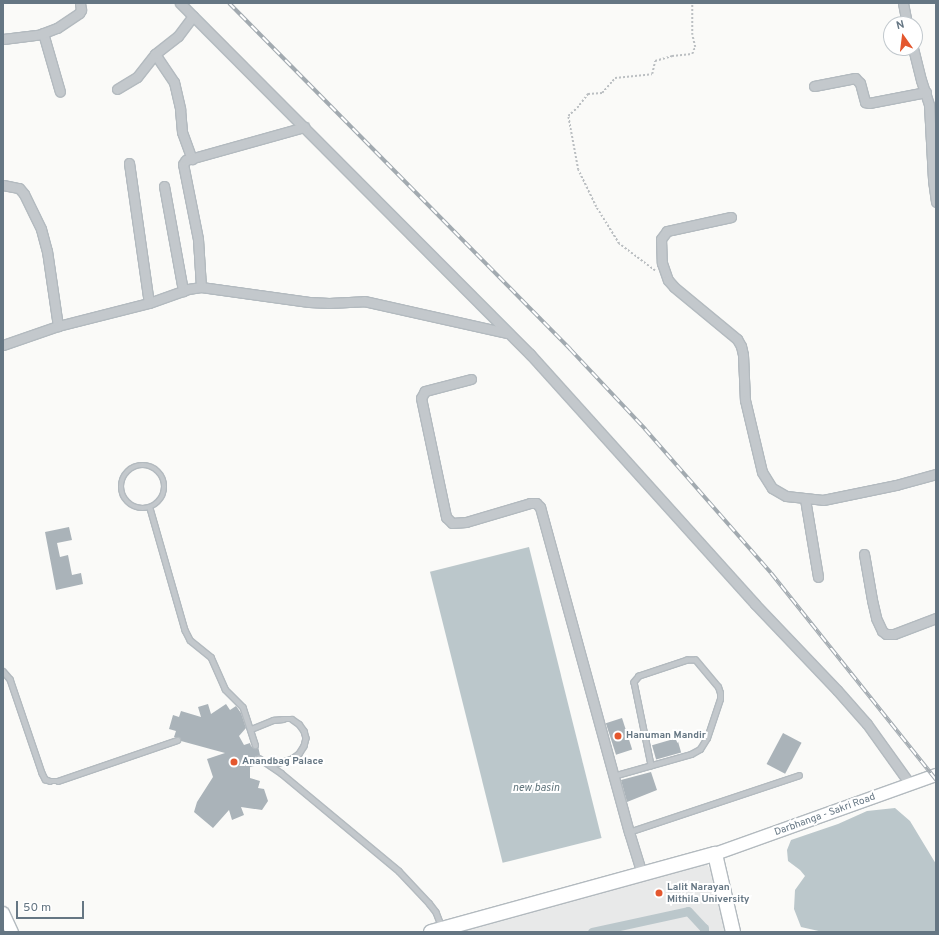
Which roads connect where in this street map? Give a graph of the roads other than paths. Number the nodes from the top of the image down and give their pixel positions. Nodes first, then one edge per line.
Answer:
1 (80, 3) edge
2 (180, 3) edge
3 (902, 3) edge
4 (193, 16) junction
5 (905, 16) edge
6 (44, 33) junction
7 (3, 39) edge
8 (155, 54) junction
9 (915, 56) edge
10 (814, 86) dead end
11 (117, 90) dead end
12 (60, 92) dead end
13 (926, 92) junction
14 (304, 127) junction
15 (192, 159) junction
16 (129, 163) dead end
17 (3, 185) edge
18 (164, 186) dead end
19 (936, 202) edge
20 (730, 216) dead end
21 (201, 287) junction
22 (183, 291) junction
23 (149, 303) junction
24 (58, 326) junction
25 (507, 333) junction
26 (3, 345) edge
27 (471, 379) dead end
28 (936, 474) edge
29 (805, 499) junction
30 (150, 508) junction
31 (864, 554) dead end
32 (818, 577) dead end
33 (936, 618) edge
34 (3, 671) edge
35 (251, 729) junction
36 (177, 740) dead end
37 (255, 745) dead end
38 (260, 758) dead end
39 (651, 765) junction
40 (271, 766) junction
41 (799, 774) dead end
42 (936, 775) edge
43 (613, 776) junction
44 (910, 784) junction
45 (629, 832) junction
46 (715, 854) junction
47 (642, 874) junction
48 (3, 913) edge
49 (436, 931) edge
50 (12, 932) edge
51 (733, 932) edge

1 - 6 street
2 - 4 street
3 - 5 street
4 - 8 street
4 - 14 street
6 - 7 street
6 - 12 street
8 - 11 street
8 - 15 street
9 - 13 street
10 - 13 street
13 - 19 street
14 - 15 street
14 - 25 street
15 - 21 street
16 - 23 street
17 - 24 street
18 - 22 street
20 - 29 street
21 - 22 street
21 - 25 street
22 - 23 street
23 - 24 street
24 - 26 street
25 - 44 street
27 - 43 street
28 - 29 street
29 - 32 street
30 - 30 lane
30 - 35 lane
31 - 33 street
34 - 36 lane
35 - 37 lane
35 - 40 lane
38 - 40 lane
39 - 39 lane
39 - 43 lane
40 - 49 lane
41 - 45 lane
42 - 44 main road, Darbhanga - Sakri Road
43 - 45 street
44 - 46 main road, Darbhanga - Sakri Road
45 - 47 street
46 - 47 main road
46 - 51 main road
47 - 49 main road
48 - 50 main road

